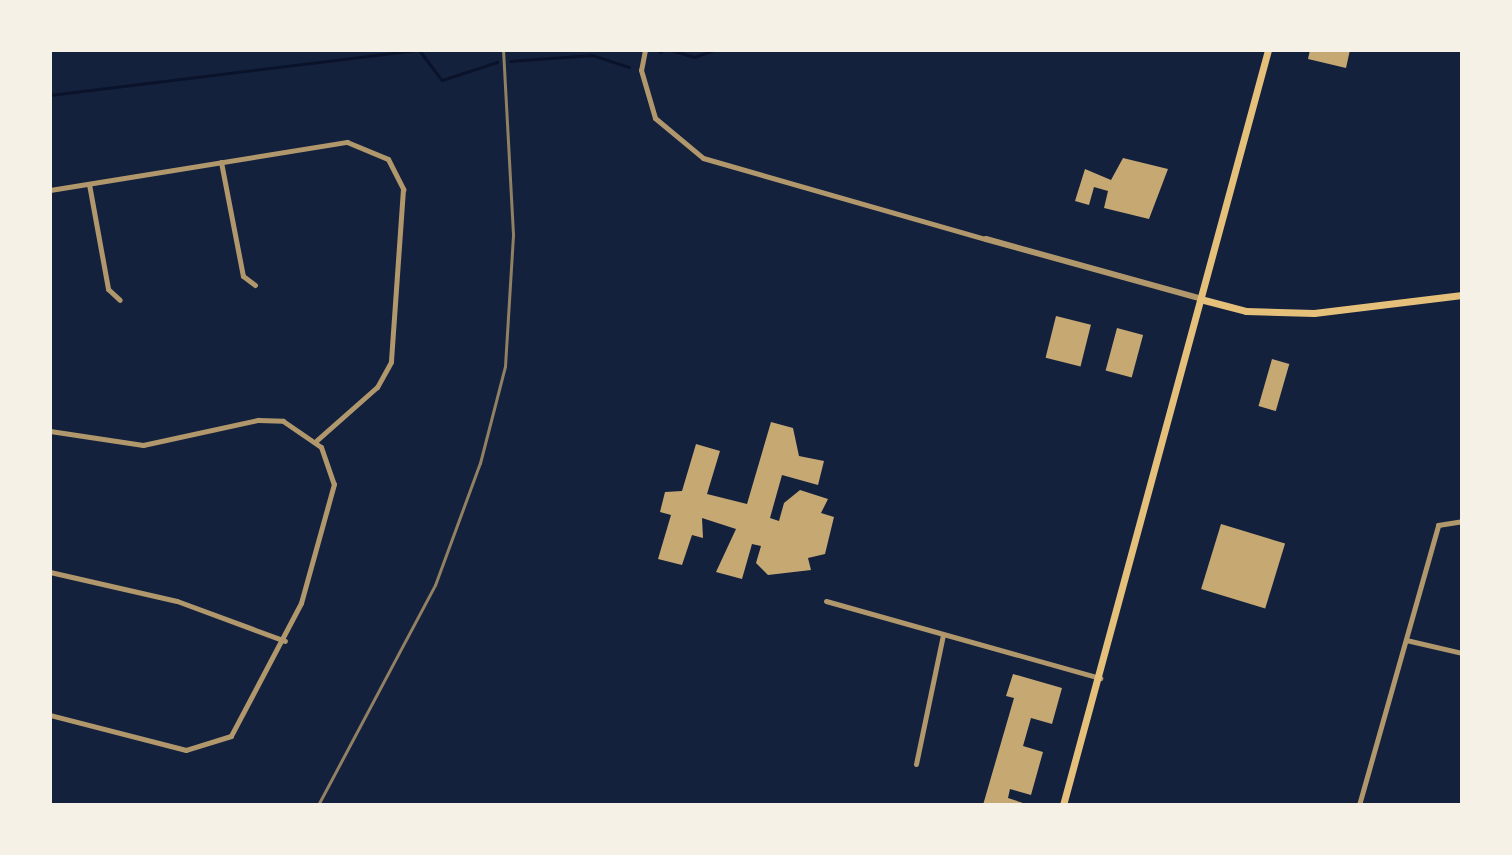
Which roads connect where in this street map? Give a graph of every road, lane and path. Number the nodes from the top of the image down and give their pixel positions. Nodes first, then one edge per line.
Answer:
1 (645, 50) edge
2 (1268, 50) edge
3 (221, 162) junction
4 (89, 184) junction
5 (50, 190) edge
6 (986, 239) joint
7 (255, 285) dead end
8 (1462, 295) edge
9 (120, 300) dead end
10 (1204, 300) junction
11 (50, 431) edge
12 (316, 441) junction
13 (1462, 521) edge
14 (50, 572) edge
15 (826, 601) dead end
16 (943, 635) junction
17 (1406, 640) junction
18 (285, 641) junction
19 (1462, 653) edge
20 (1101, 678) junction
21 (50, 715) edge
22 (916, 764) dead end
23 (1063, 805) edge
24 (1359, 805) edge

1 - 6 street
2 - 10 main road
3 - 4 street
3 - 7 street
3 - 12 street
4 - 5 street
4 - 9 street
6 - 10 street
8 - 10 main road
10 - 20 main road
11 - 12 street
12 - 18 street
13 - 17 street
14 - 18 street
15 - 16 street
16 - 20 street
16 - 22 street
17 - 19 street
17 - 24 street
18 - 21 street
20 - 23 main road

